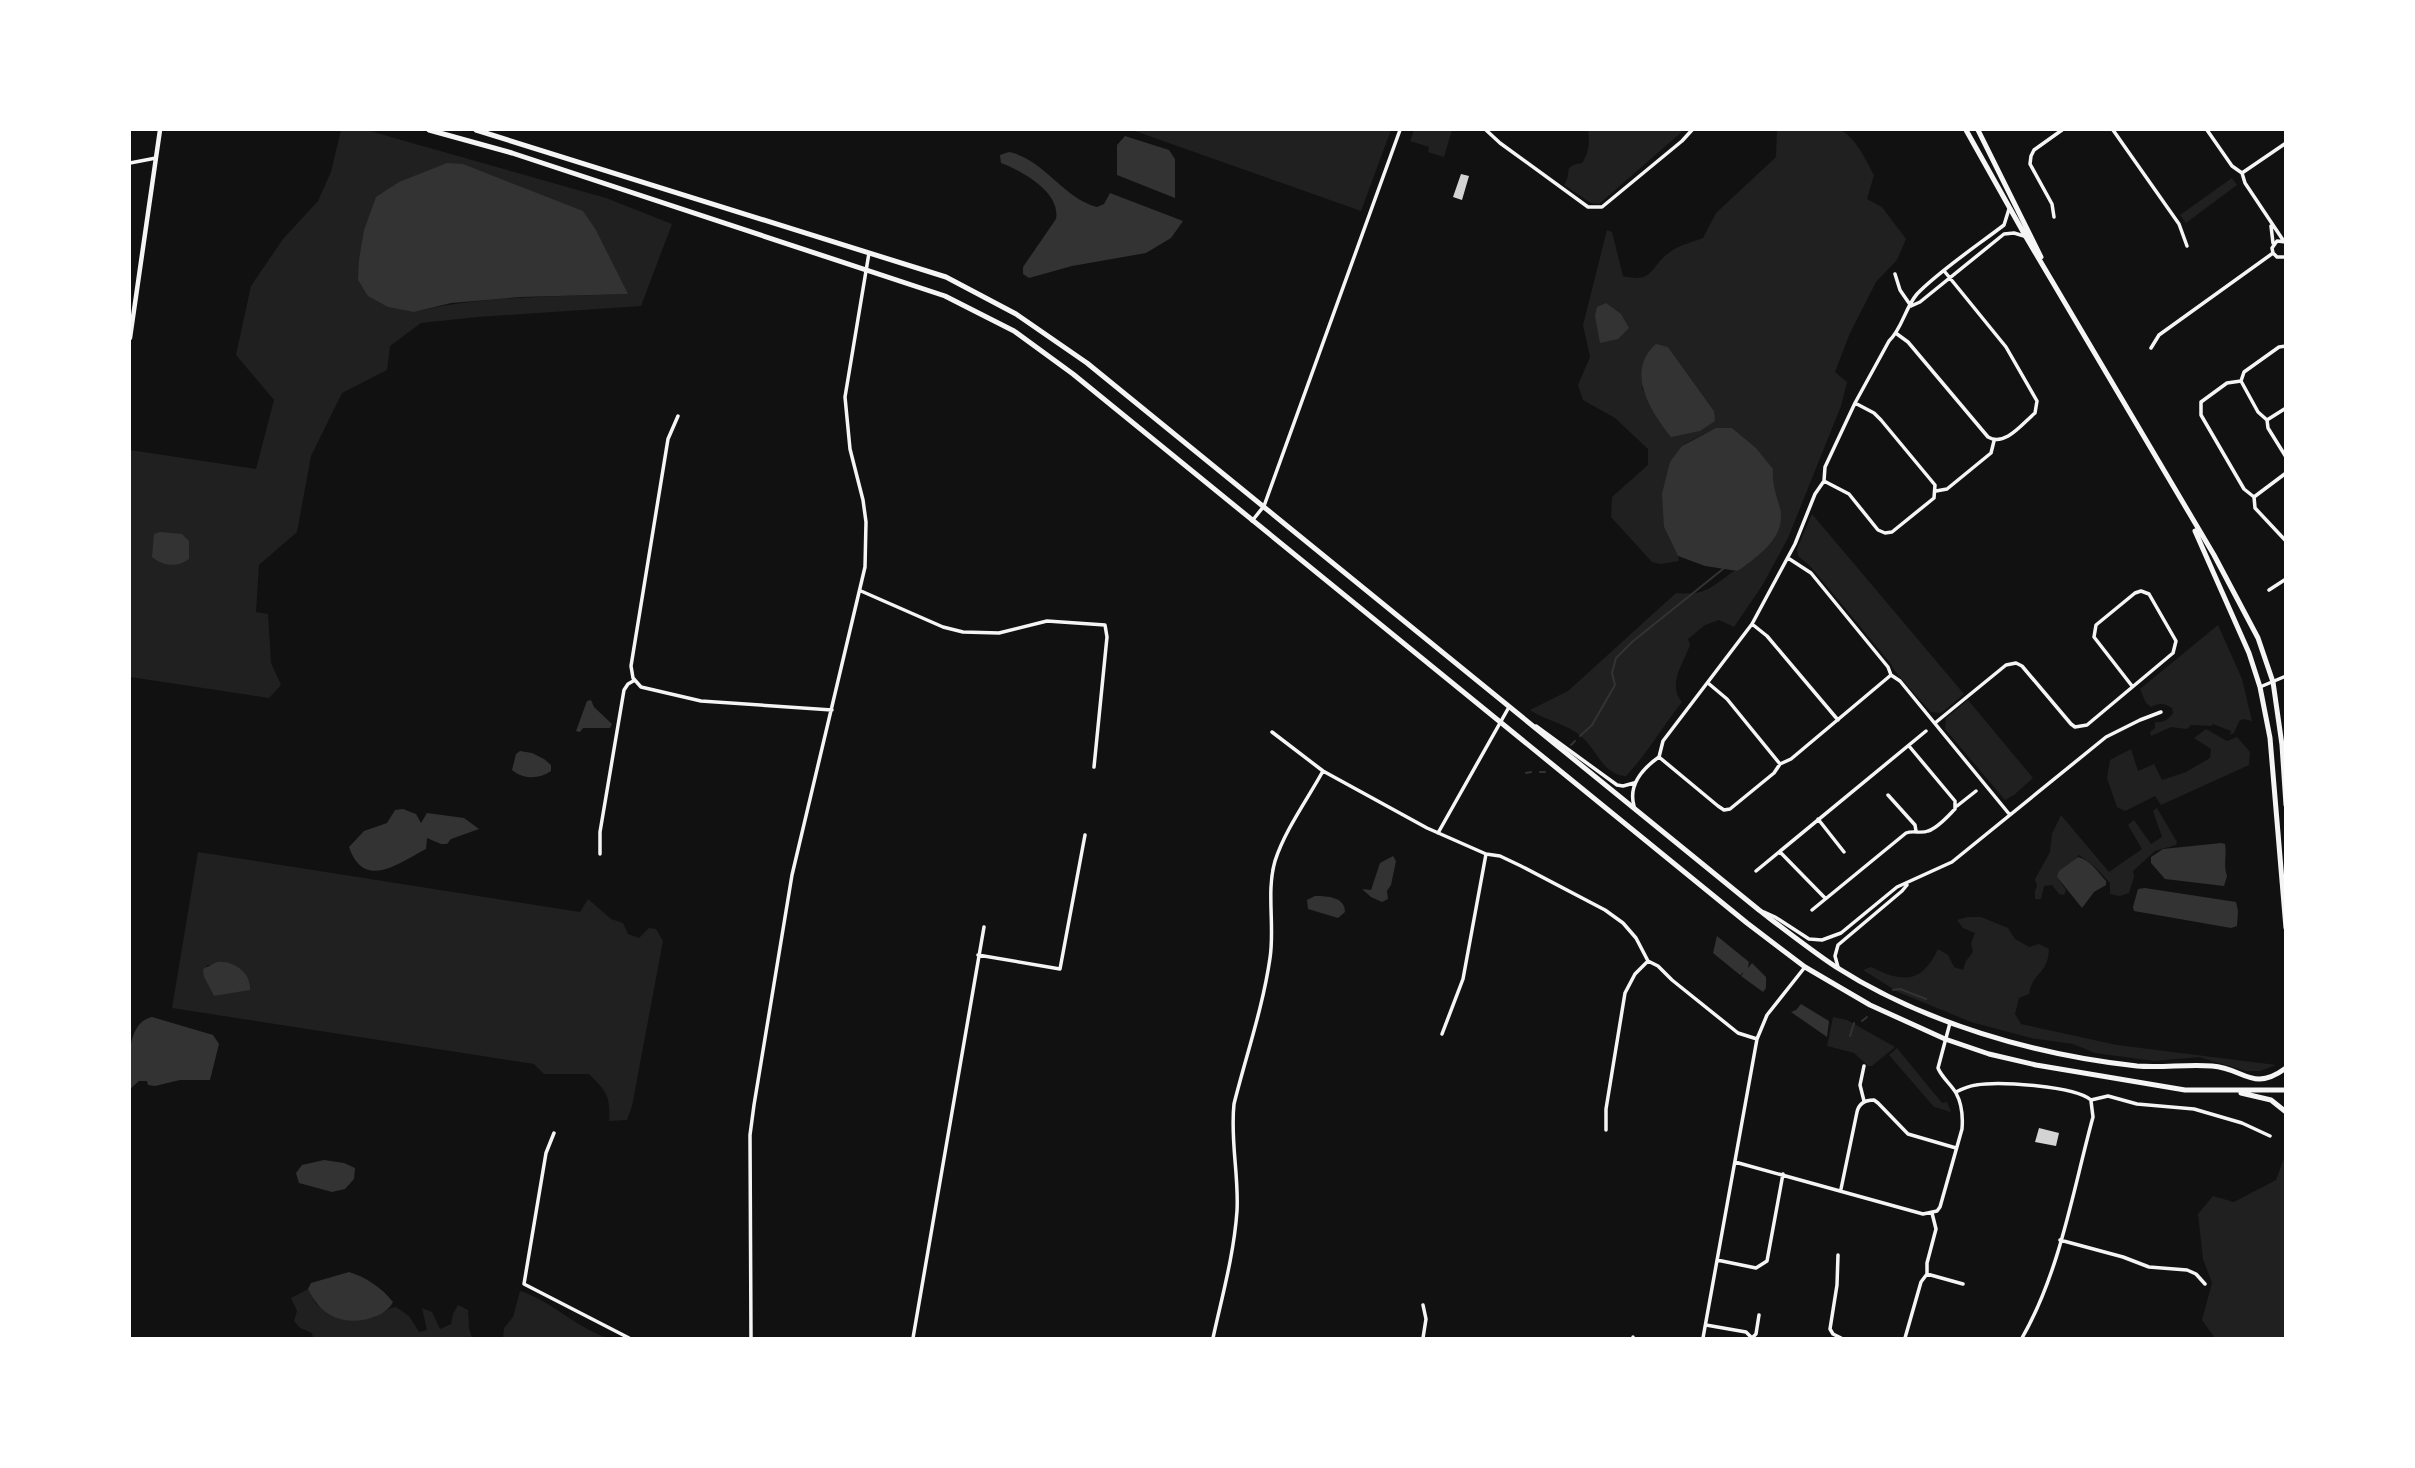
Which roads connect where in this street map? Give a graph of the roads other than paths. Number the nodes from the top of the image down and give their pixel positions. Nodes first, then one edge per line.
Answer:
1 (160, 130) edge
2 (429, 130) edge
3 (475, 130) edge
4 (1399, 130) edge
5 (1486, 130) edge
6 (1692, 130) edge
7 (1966, 130) edge
8 (1978, 130) edge
9 (2063, 130) edge
10 (2113, 130) edge
11 (2207, 130) edge
12 (2286, 143) edge
13 (156, 158) junction
14 (130, 163) edge
15 (2242, 173) junction
16 (2010, 207) junction
17 (2054, 217) dead end
18 (2271, 224) junction
19 (2026, 237) junction
20 (2284, 241) edge
21 (2273, 245) junction
22 (2187, 246) dead end
23 (869, 253) junction
24 (2273, 253) junction
25 (2286, 257) edge
26 (866, 269) junction
27 (1945, 272) junction
28 (2048, 272) junction
29 (1895, 274) dead end
30 (1950, 278) junction
31 (1911, 306) junction
32 (1897, 334) junction
33 (130, 338) edge
34 (2286, 346) edge
35 (2151, 348) dead end
36 (2241, 381) junction
37 (1855, 403) junction
38 (2286, 408) edge
39 (678, 416) dead end
40 (2267, 420) junction
41 (1994, 441) junction
42 (2286, 457) edge
43 (2286, 473) edge
44 (1824, 481) junction
45 (1936, 491) junction
46 (2254, 497) junction
47 (1264, 506) junction
48 (2189, 515) junction
49 (1252, 521) junction
50 (2286, 540) edge
51 (1788, 558) junction
52 (2286, 579) edge
53 (2269, 590) dead end
54 (861, 591) junction
55 (1752, 624) junction
56 (1891, 675) junction
57 (2286, 676) edge
58 (634, 679) junction
59 (2273, 682) junction
60 (1707, 683) junction
61 (2132, 686) junction
62 (2260, 687) junction
63 (1509, 707) junction
64 (832, 710) junction
65 (2161, 712) dead end
66 (1838, 720) junction
67 (1500, 721) junction
68 (1936, 723) junction
69 (1530, 724) junction
70 (1926, 731) dead end
71 (1272, 732) dead end
72 (1909, 746) junction
73 (1659, 757) junction
74 (1780, 764) junction
75 (1094, 767) dead end
76 (1323, 771) junction
77 (1634, 783) junction
78 (1976, 791) dead end
79 (1888, 795) dead end
80 (2286, 805) edge
81 (1956, 806) junction
82 (1634, 808) junction
83 (2010, 815) junction
84 (1818, 819) junction
85 (1916, 831) junction
86 (1438, 833) junction
87 (1085, 835) dead end
88 (1780, 852) junction
89 (1844, 852) dead end
90 (600, 854) dead end
91 (1486, 854) junction
92 (1756, 871) dead end
93 (1908, 883) junction
94 (1825, 898) junction
95 (1759, 910) junction
96 (1812, 910) dead end
97 (984, 927) dead end
98 (2286, 928) edge
99 (978, 955) junction
100 (1648, 961) junction
101 (1805, 967) junction
102 (1838, 968) junction
103 (1950, 1023) junction
104 (1441, 1034) dead end
105 (1945, 1039) junction
106 (1757, 1040) junction
107 (1864, 1066) dead end
108 (2286, 1068) edge
109 (2286, 1090) edge
110 (2227, 1091) junction
111 (1956, 1093) junction
112 (2091, 1100) junction
113 (1864, 1101) junction
114 (2286, 1112) edge
115 (1606, 1130) dead end
116 (554, 1133) dead end
117 (2270, 1136) dead end
118 (1956, 1148) junction
119 (1735, 1162) junction
120 (1783, 1174) junction
121 (1841, 1190) junction
122 (1932, 1213) junction
123 (2060, 1240) junction
124 (1838, 1255) dead end
125 (1717, 1261) junction
126 (1927, 1274) junction
127 (1963, 1284) dead end
128 (2205, 1284) dead end
129 (1423, 1306) dead end
130 (1759, 1315) dead end
131 (1706, 1325) junction
132 (1833, 1334) junction
133 (1752, 1338) edge
134 (629, 1339) edge
135 (751, 1339) edge
136 (914, 1339) edge
137 (1213, 1339) edge
138 (1423, 1339) edge
139 (1703, 1339) edge
140 (1828, 1339) edge
141 (1842, 1339) edge
142 (1905, 1339) edge
143 (2022, 1339) edge

1 - 13 street
2 - 26 highway
3 - 23 highway
4 - 47 street
5 - 6 street
7 - 16 highway
8 - 28 highway
9 - 17 street
10 - 22 street
11 - 15 street
12 - 15 street
13 - 14 street
13 - 33 street
15 - 18 street
16 - 19 highway
16 - 27 street
18 - 20 street
18 - 21 street
19 - 28 highway
19 - 30 street
20 - 21 street
21 - 24 street
23 - 26 street
23 - 47 highway
24 - 25 street
24 - 35 street
26 - 49 highway
26 - 54 street
27 - 30 street
27 - 31 street
28 - 48 highway
29 - 31 street
30 - 31 street
30 - 41 street
31 - 32 street
32 - 37 street
32 - 41 street
34 - 36 street
36 - 40 street
36 - 46 street
37 - 44 street
37 - 45 street
38 - 40 street
39 - 58 street
40 - 42 street
41 - 45 street
43 - 46 street
44 - 45 street
44 - 51 street
46 - 50 street
47 - 49 street
47 - 63 highway
48 - 59 highway
48 - 62 highway
49 - 67 highway
51 - 55 street
51 - 56 street
52 - 53 street
54 - 64 street
54 - 75 street
55 - 60 street
55 - 66 street
56 - 66 street
56 - 68 street
57 - 59 street
58 - 64 street
58 - 90 street
59 - 62 street
59 - 80 highway
60 - 73 street
60 - 74 street
61 - 61 street
61 - 68 street
62 - 98 highway
63 - 67 street
63 - 69 highway
64 - 135 street
65 - 83 street
66 - 74 street
67 - 86 street
67 - 101 highway
68 - 83 street
69 - 77 street
69 - 82 highway
70 - 72 street
71 - 76 street
72 - 81 street
72 - 84 street
73 - 74 street
73 - 77 street
76 - 86 street
76 - 137 street
77 - 82 street
78 - 81 street
79 - 85 street
81 - 85 street
82 - 95 highway
83 - 93 street
84 - 88 street
84 - 89 street
85 - 94 street
86 - 91 street
87 - 99 street
88 - 92 street
88 - 94 street
91 - 100 street
91 - 104 street
93 - 95 street
93 - 102 street
94 - 96 street
95 - 102 highway
97 - 99 street
99 - 136 street
100 - 106 street
100 - 115 street
101 - 105 highway
101 - 106 street
102 - 103 highway
103 - 105 street
103 - 108 highway
105 - 110 highway
105 - 111 street
106 - 119 street
107 - 113 street
109 - 110 highway
110 - 114 highway
111 - 112 street
111 - 118 street
112 - 117 street
112 - 123 street
113 - 118 street
113 - 121 street
116 - 134 street
118 - 122 street
119 - 120 street
119 - 125 street
120 - 121 street
120 - 125 street
121 - 122 street
122 - 126 street
123 - 128 street
123 - 143 street
124 - 132 street
125 - 131 street
126 - 127 street
126 - 142 street
129 - 138 street
130 - 133 street
131 - 133 street
131 - 139 street
132 - 140 street
132 - 141 street

